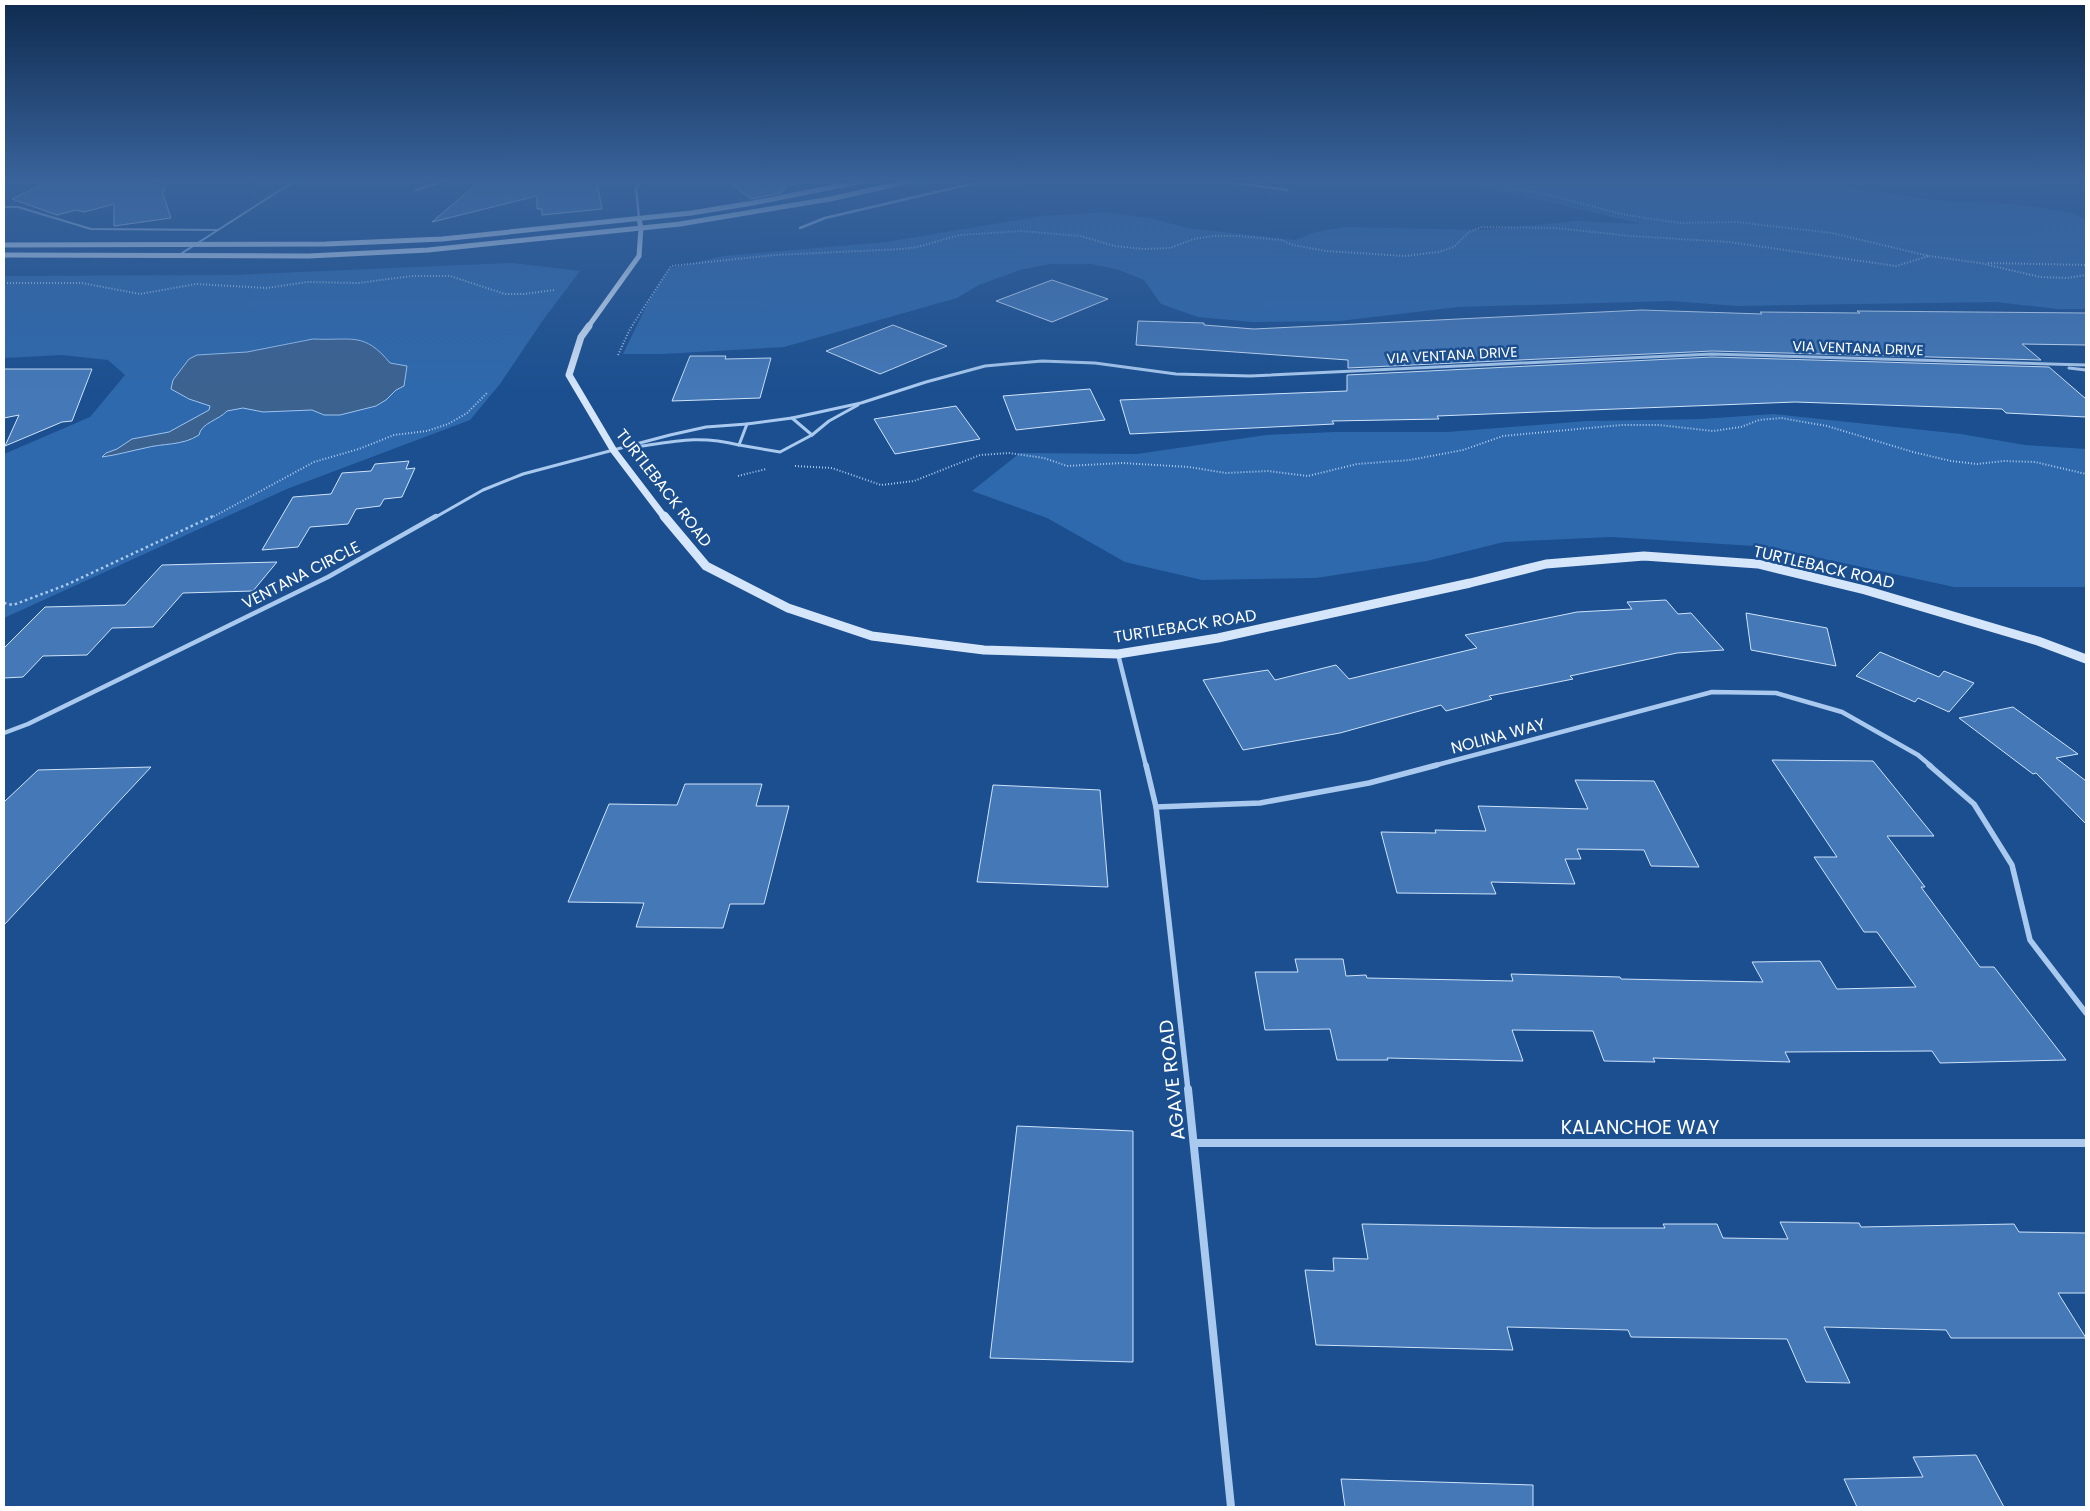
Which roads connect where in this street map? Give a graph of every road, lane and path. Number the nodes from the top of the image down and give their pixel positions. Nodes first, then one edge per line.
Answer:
1 (186, 251) edge
2 (409, 251) edge
3 (640, 251) edge
4 (850, 251) edge
5 (1324, 251) edge
6 (1442, 251) edge
7 (1788, 251) edge
8 (1906, 251) edge
9 (4, 255) edge
10 (177, 256) junction
11 (1929, 256) junction
12 (1980, 262) junction
13 (2086, 265) edge
14 (2086, 274) edge
15 (4, 283) edge
16 (554, 290) dead end
17 (618, 355) dead end
18 (2052, 365) junction
19 (2086, 365) edge
20 (2086, 370) edge
21 (488, 392) dead end
22 (861, 403) junction
23 (792, 418) junction
24 (747, 424) junction
25 (812, 435) junction
26 (738, 445) junction
27 (614, 451) junction
28 (786, 465) dead end
29 (767, 469) dead end
30 (2086, 474) edge
31 (738, 476) dead end
32 (4, 603) edge
33 (1118, 654) junction
34 (2086, 659) edge
35 (4, 733) edge
36 (1156, 807) junction
37 (2086, 1013) edge
38 (1194, 1143) junction
39 (2086, 1143) edge
40 (1231, 1507) edge

1 - 10 lane
2 - 10 main road
3 - 27 main road, TURTLEBACK ROAD
4 - 17 path
5 - 6 path
7 - 11 path
8 - 11 path
9 - 10 main road
11 - 12 path
12 - 13 path
12 - 14 path
15 - 16 path
18 - 19 street, VIA VENTANA DRIVE
18 - 20 street, VIA VENTANA DRIVE
18 - 22 street, VIA VENTANA DRIVE
21 - 32 path
22 - 23 street, VIA VENTANA DRIVE
22 - 25 street, VIA VENTANA DRIVE
23 - 24 street, VIA VENTANA DRIVE
23 - 25 street
24 - 26 street
24 - 27 street
25 - 26 street, VIA VENTANA DRIVE
26 - 27 street
27 - 33 main road, TURTLEBACK ROAD
27 - 35 street, VENTANA CIRCLE
28 - 30 path
29 - 31 path
33 - 34 main road, TURTLEBACK ROAD
33 - 36 street, AGAVE ROAD
36 - 37 street, NOLINA WAY
36 - 38 street, AGAVE ROAD
38 - 39 street, KALANCHOE WAY
38 - 40 street, AGAVE ROAD

